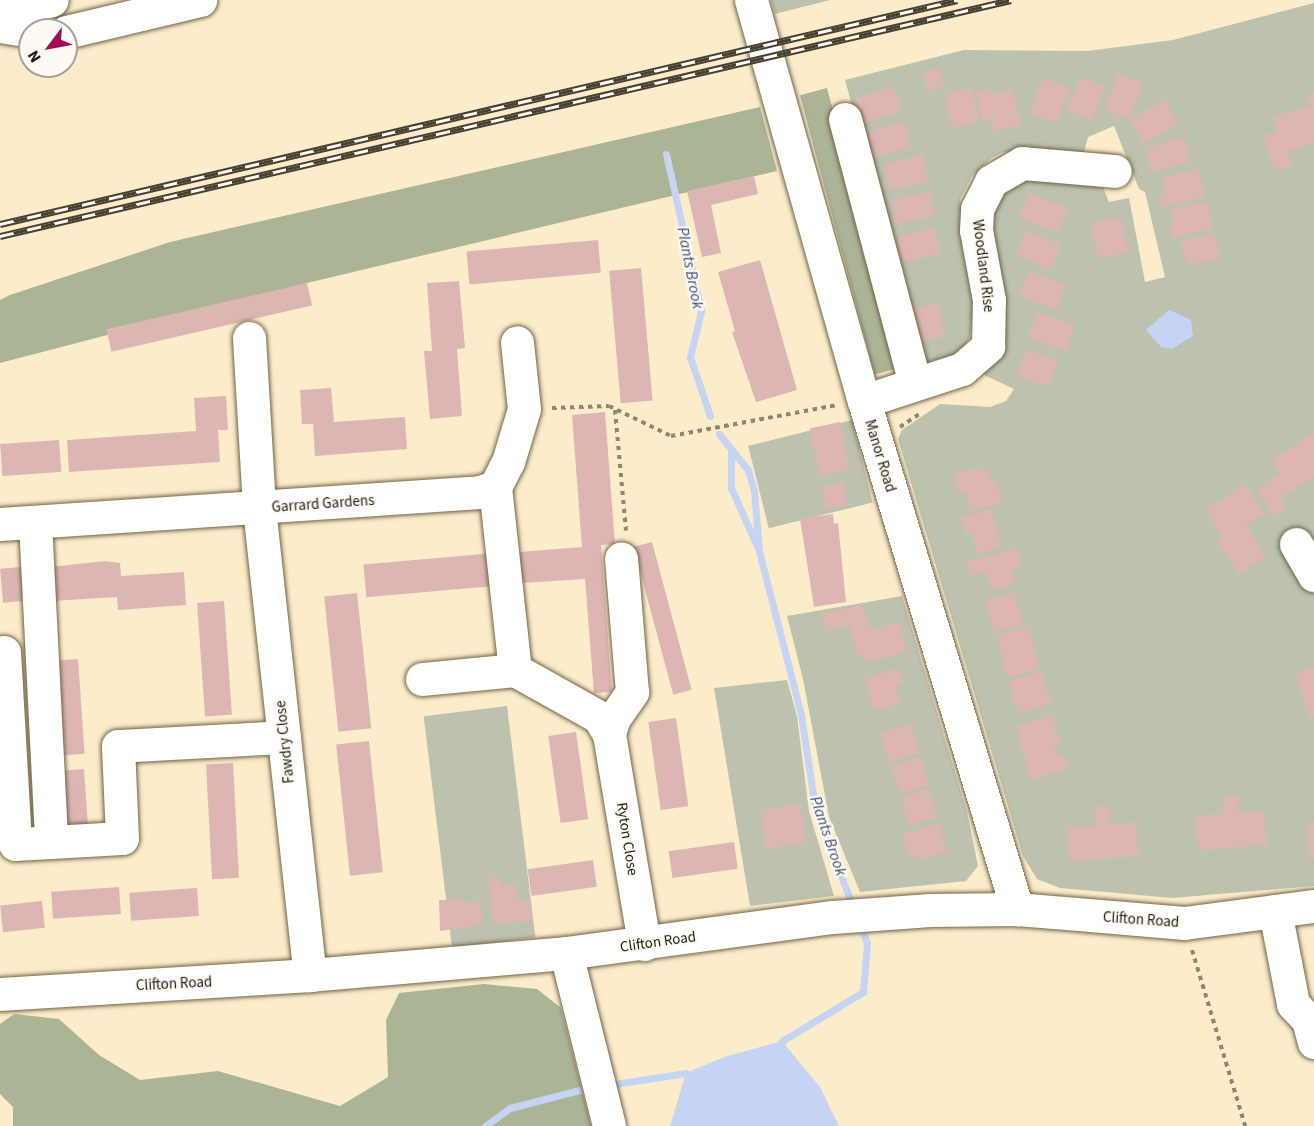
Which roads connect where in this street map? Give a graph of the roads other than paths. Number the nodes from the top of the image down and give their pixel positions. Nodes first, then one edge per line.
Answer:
1 (52, 0) edge
2 (200, 0) edge
3 (751, 0) edge
4 (0, 12) edge
5 (0, 26) edge
6 (18, 29) edge
7 (78, 29) edge
8 (845, 119) dead end
9 (1114, 167) dead end
10 (249, 338) dead end
11 (518, 342) dead end
12 (915, 384) junction
13 (864, 401) junction
14 (495, 487) junction
15 (260, 508) junction
16 (35, 522) junction
17 (0, 524) edge
18 (1296, 544) dead end
19 (621, 558) road end
20 (1314, 575) edge
21 (4, 652) dead end
22 (515, 670) junction
23 (422, 679) dead end
24 (609, 734) junction
25 (284, 737) junction
26 (51, 842) junction
27 (1314, 906) edge
28 (1017, 909) junction
29 (1275, 911) junction
30 (644, 944) junction
31 (566, 953) junction
32 (310, 975) junction
33 (0, 994) edge
34 (1312, 1027) edge
35 (603, 1101) edge

1 - 4 street
2 - 7 street
3 - 13 street, Manor Road
5 - 6 street
8 - 12 street
9 - 12 street, Woodland Rise
10 - 15 street, Fawdry Close
11 - 14 street
12 - 13 street, Woodland Rise
13 - 28 street, Manor Road
14 - 15 street, Garrard Gardens
14 - 22 street
15 - 16 street, Garrard Gardens
15 - 25 street, Fawdry Close
16 - 17 street, Garrard Gardens
16 - 26 street
18 - 20 street
19 - 24 street
21 - 26 street
22 - 23 street
22 - 24 street
24 - 30 street, Ryton Close
25 - 26 street
25 - 32 street, Fawdry Close
27 - 29 street, Clifton Road
28 - 29 street, Clifton Road
28 - 30 street, Clifton Road
29 - 34 street
30 - 31 street, Clifton Road
31 - 32 street, Clifton Road
31 - 35 street
32 - 33 street, Clifton Road

